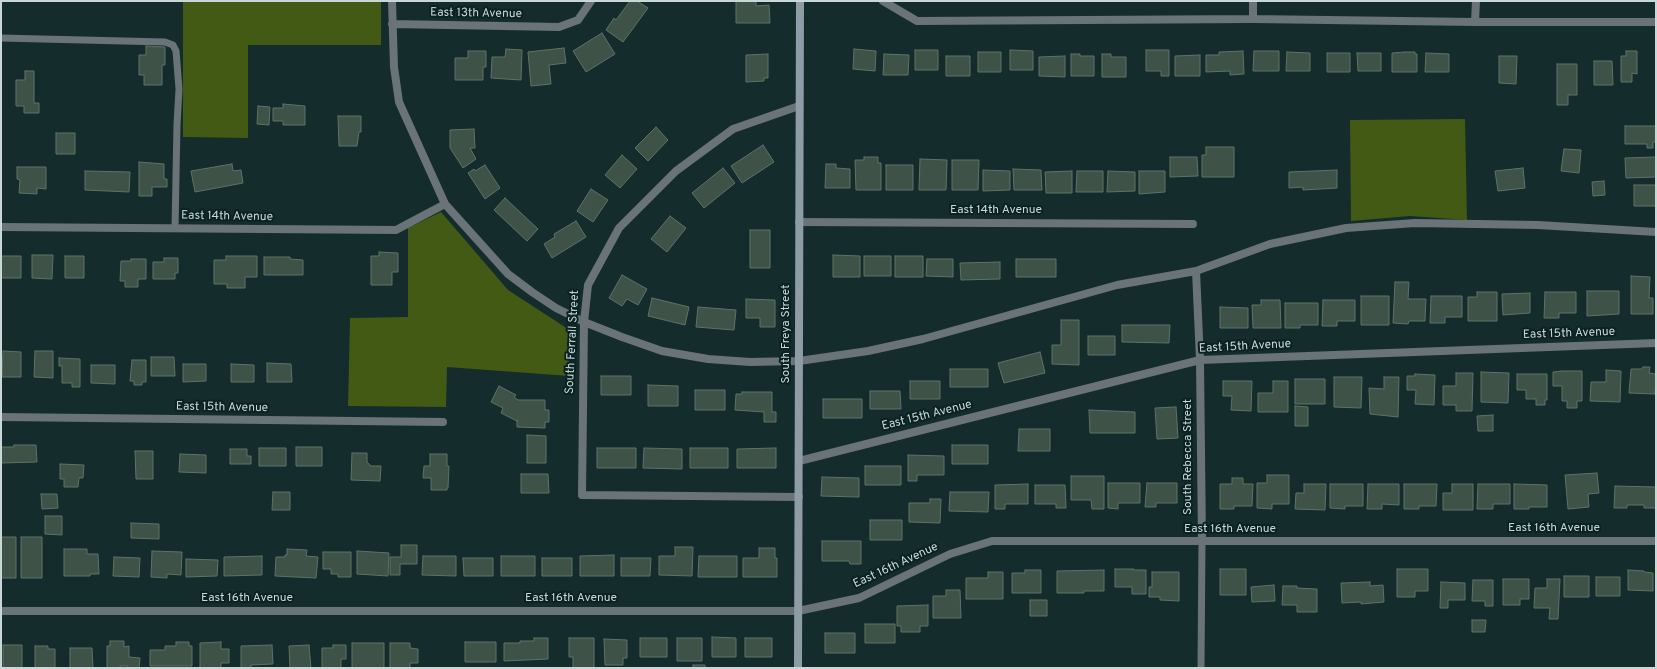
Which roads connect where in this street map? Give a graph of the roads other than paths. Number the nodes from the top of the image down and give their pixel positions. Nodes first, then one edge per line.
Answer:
1 (392, 1) edge
2 (591, 1) edge
3 (800, 1) edge
4 (883, 1) edge
5 (1253, 1) edge
6 (1476, 1) edge
7 (1253, 19) junction
8 (1475, 22) junction
9 (1656, 22) edge
10 (392, 24) junction
11 (1, 38) edge
12 (799, 106) junction
13 (445, 204) junction
14 (799, 222) junction
15 (1193, 224) dead end
16 (1, 227) edge
17 (175, 228) junction
18 (1656, 232) edge
19 (1196, 271) junction
20 (584, 322) junction
21 (1656, 343) edge
22 (1200, 360) junction
23 (799, 361) junction
24 (1, 417) edge
25 (443, 422) dead end
26 (799, 461) junction
27 (799, 497) junction
28 (1656, 541) edge
29 (1202, 542) junction
30 (1, 611) edge
31 (798, 611) junction
32 (798, 668) edge
33 (1201, 668) edge

1 - 10 street
2 - 10 street, East 13th Avenue
3 - 12 main road, South Freya Street
4 - 7 street
5 - 7 street
6 - 8 street
7 - 8 street
8 - 9 street
10 - 13 street
11 - 17 lane
12 - 14 main road, South Freya Street
12 - 20 street, South Ferrall Street
13 - 17 street, East 14th Avenue
13 - 20 street
14 - 15 street, East 14th Avenue
14 - 23 main road, South Freya Street
16 - 17 street, East 14th Avenue
18 - 19 street
19 - 22 street, South Rebecca Street
19 - 23 street
20 - 23 street
20 - 27 street, South Ferrall Street
21 - 22 street, East 15th Avenue
22 - 26 street, East 15th Avenue
22 - 29 street, South Rebecca Street
23 - 26 main road, South Freya Street
24 - 25 street, East 15th Avenue
26 - 27 main road, South Freya Street
27 - 31 main road, South Freya Street
28 - 29 street, East 16th Avenue
29 - 31 street, East 16th Avenue
29 - 33 lane, South Rebecca Street
30 - 31 street, East 16th Avenue
31 - 32 main road, South Freya Street

